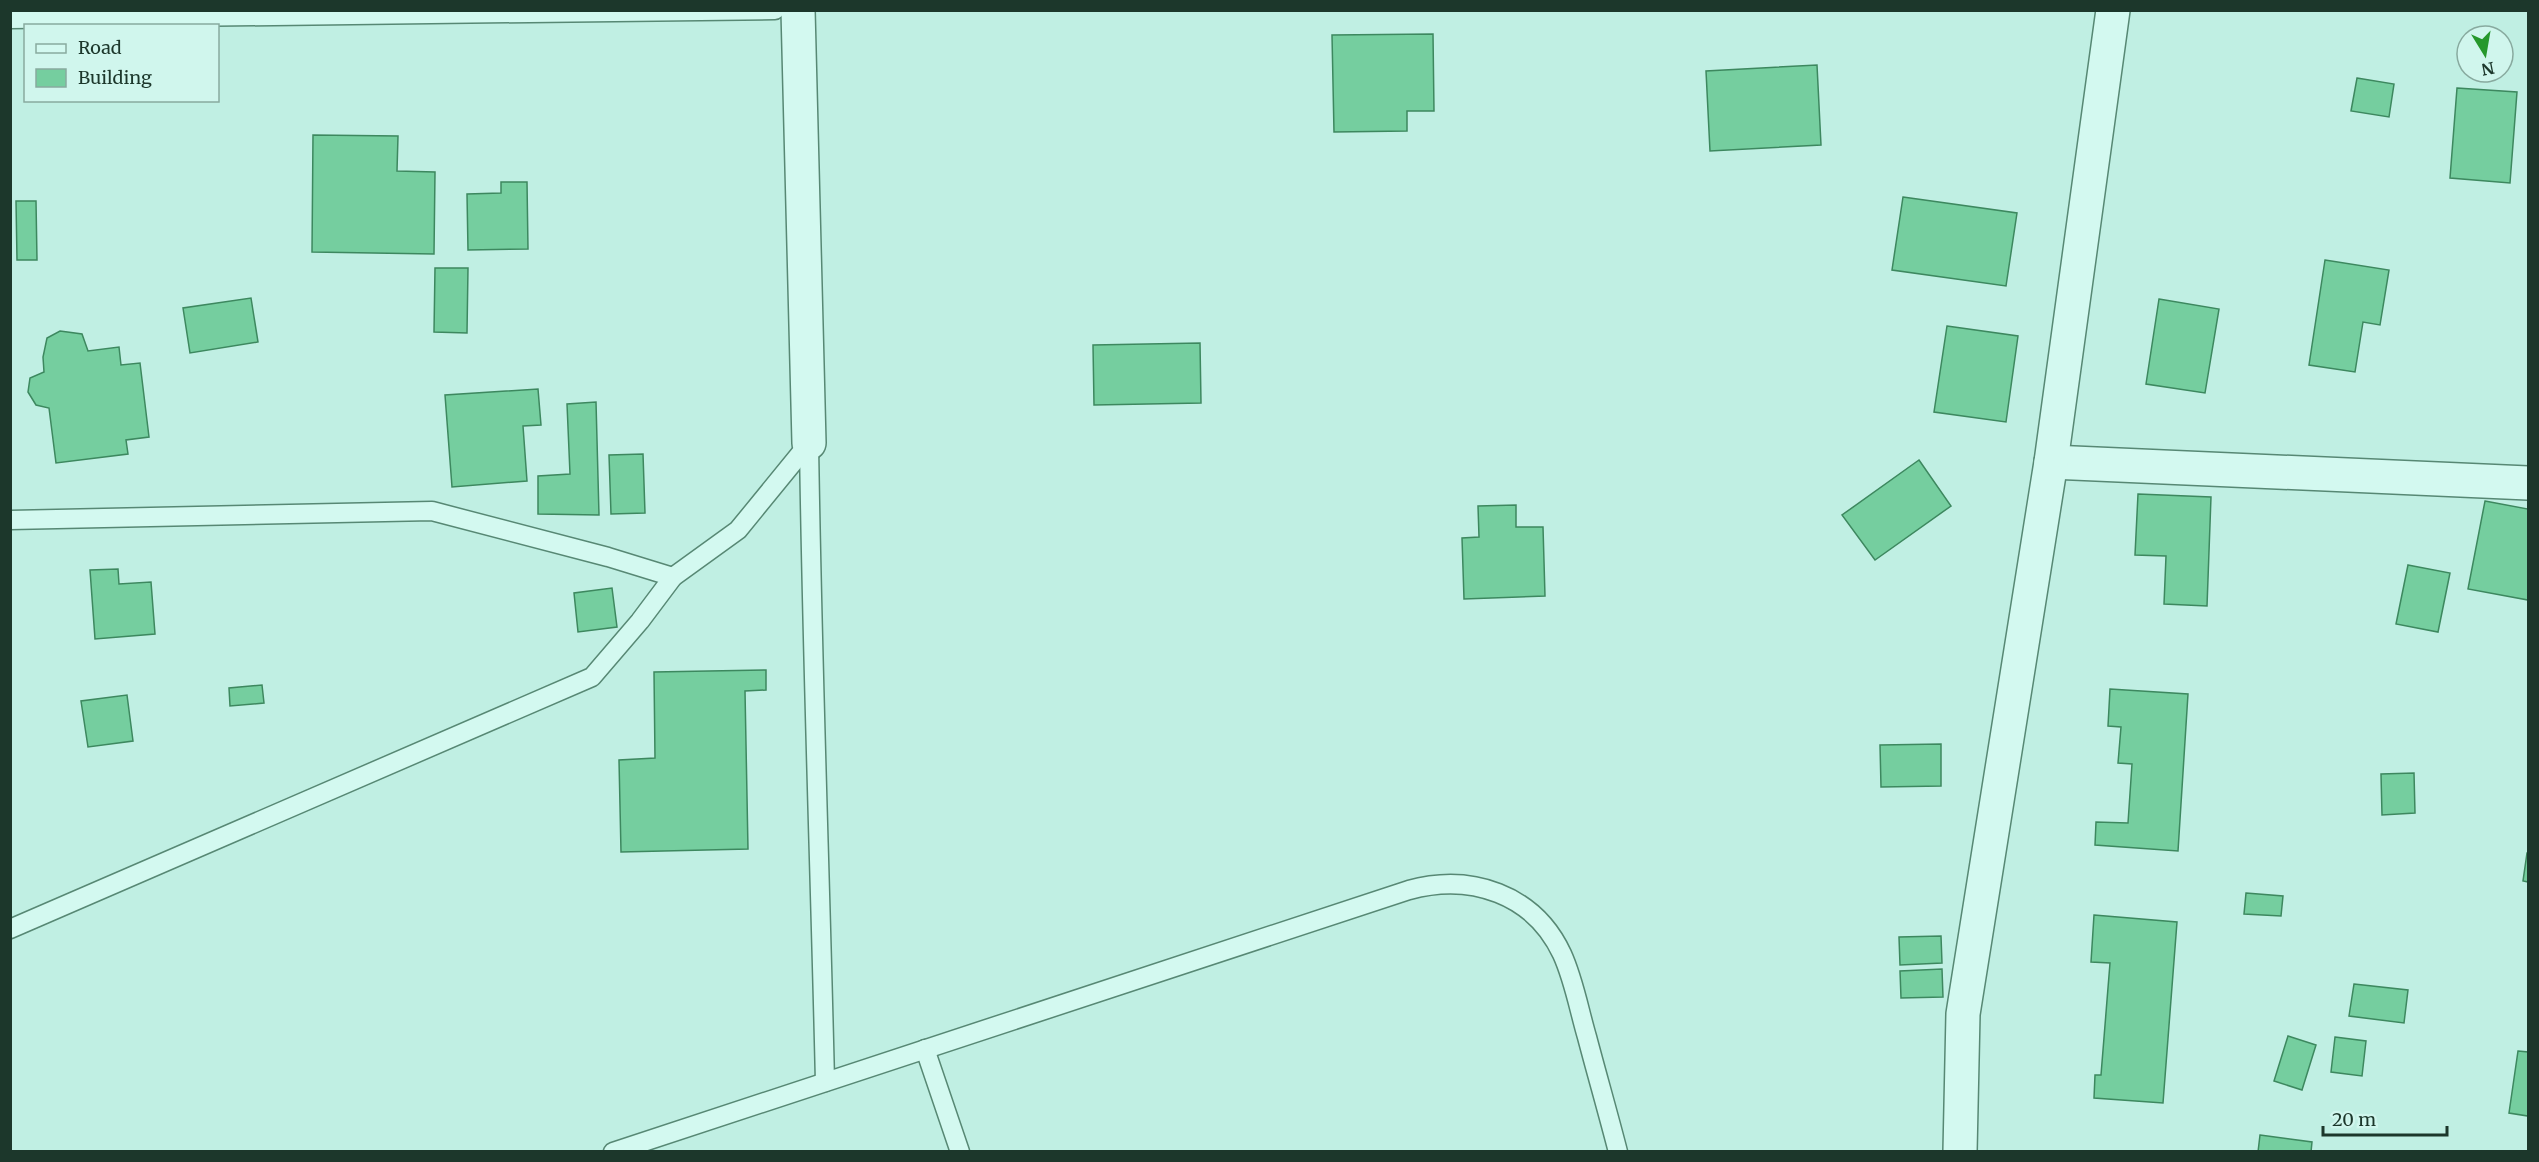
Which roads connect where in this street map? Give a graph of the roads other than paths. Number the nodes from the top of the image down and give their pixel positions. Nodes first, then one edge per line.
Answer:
1 (776, 10) edge
2 (798, 10) edge
3 (2113, 10) edge
4 (10, 19) edge
5 (809, 443) junction
6 (2051, 462) junction
7 (2529, 483) edge
8 (10, 520) edge
9 (673, 577) junction
10 (10, 929) edge
11 (925, 1049) junction
12 (825, 1082) junction
13 (619, 1150) edge
14 (960, 1152) edge
15 (1618, 1152) edge
16 (1960, 1152) edge

1 - 4 lane
2 - 5 street
3 - 6 street
5 - 9 lane
5 - 12 lane
6 - 7 street
6 - 16 street
8 - 9 lane
9 - 10 lane
11 - 12 lane
11 - 14 lane
11 - 15 lane
12 - 13 lane

